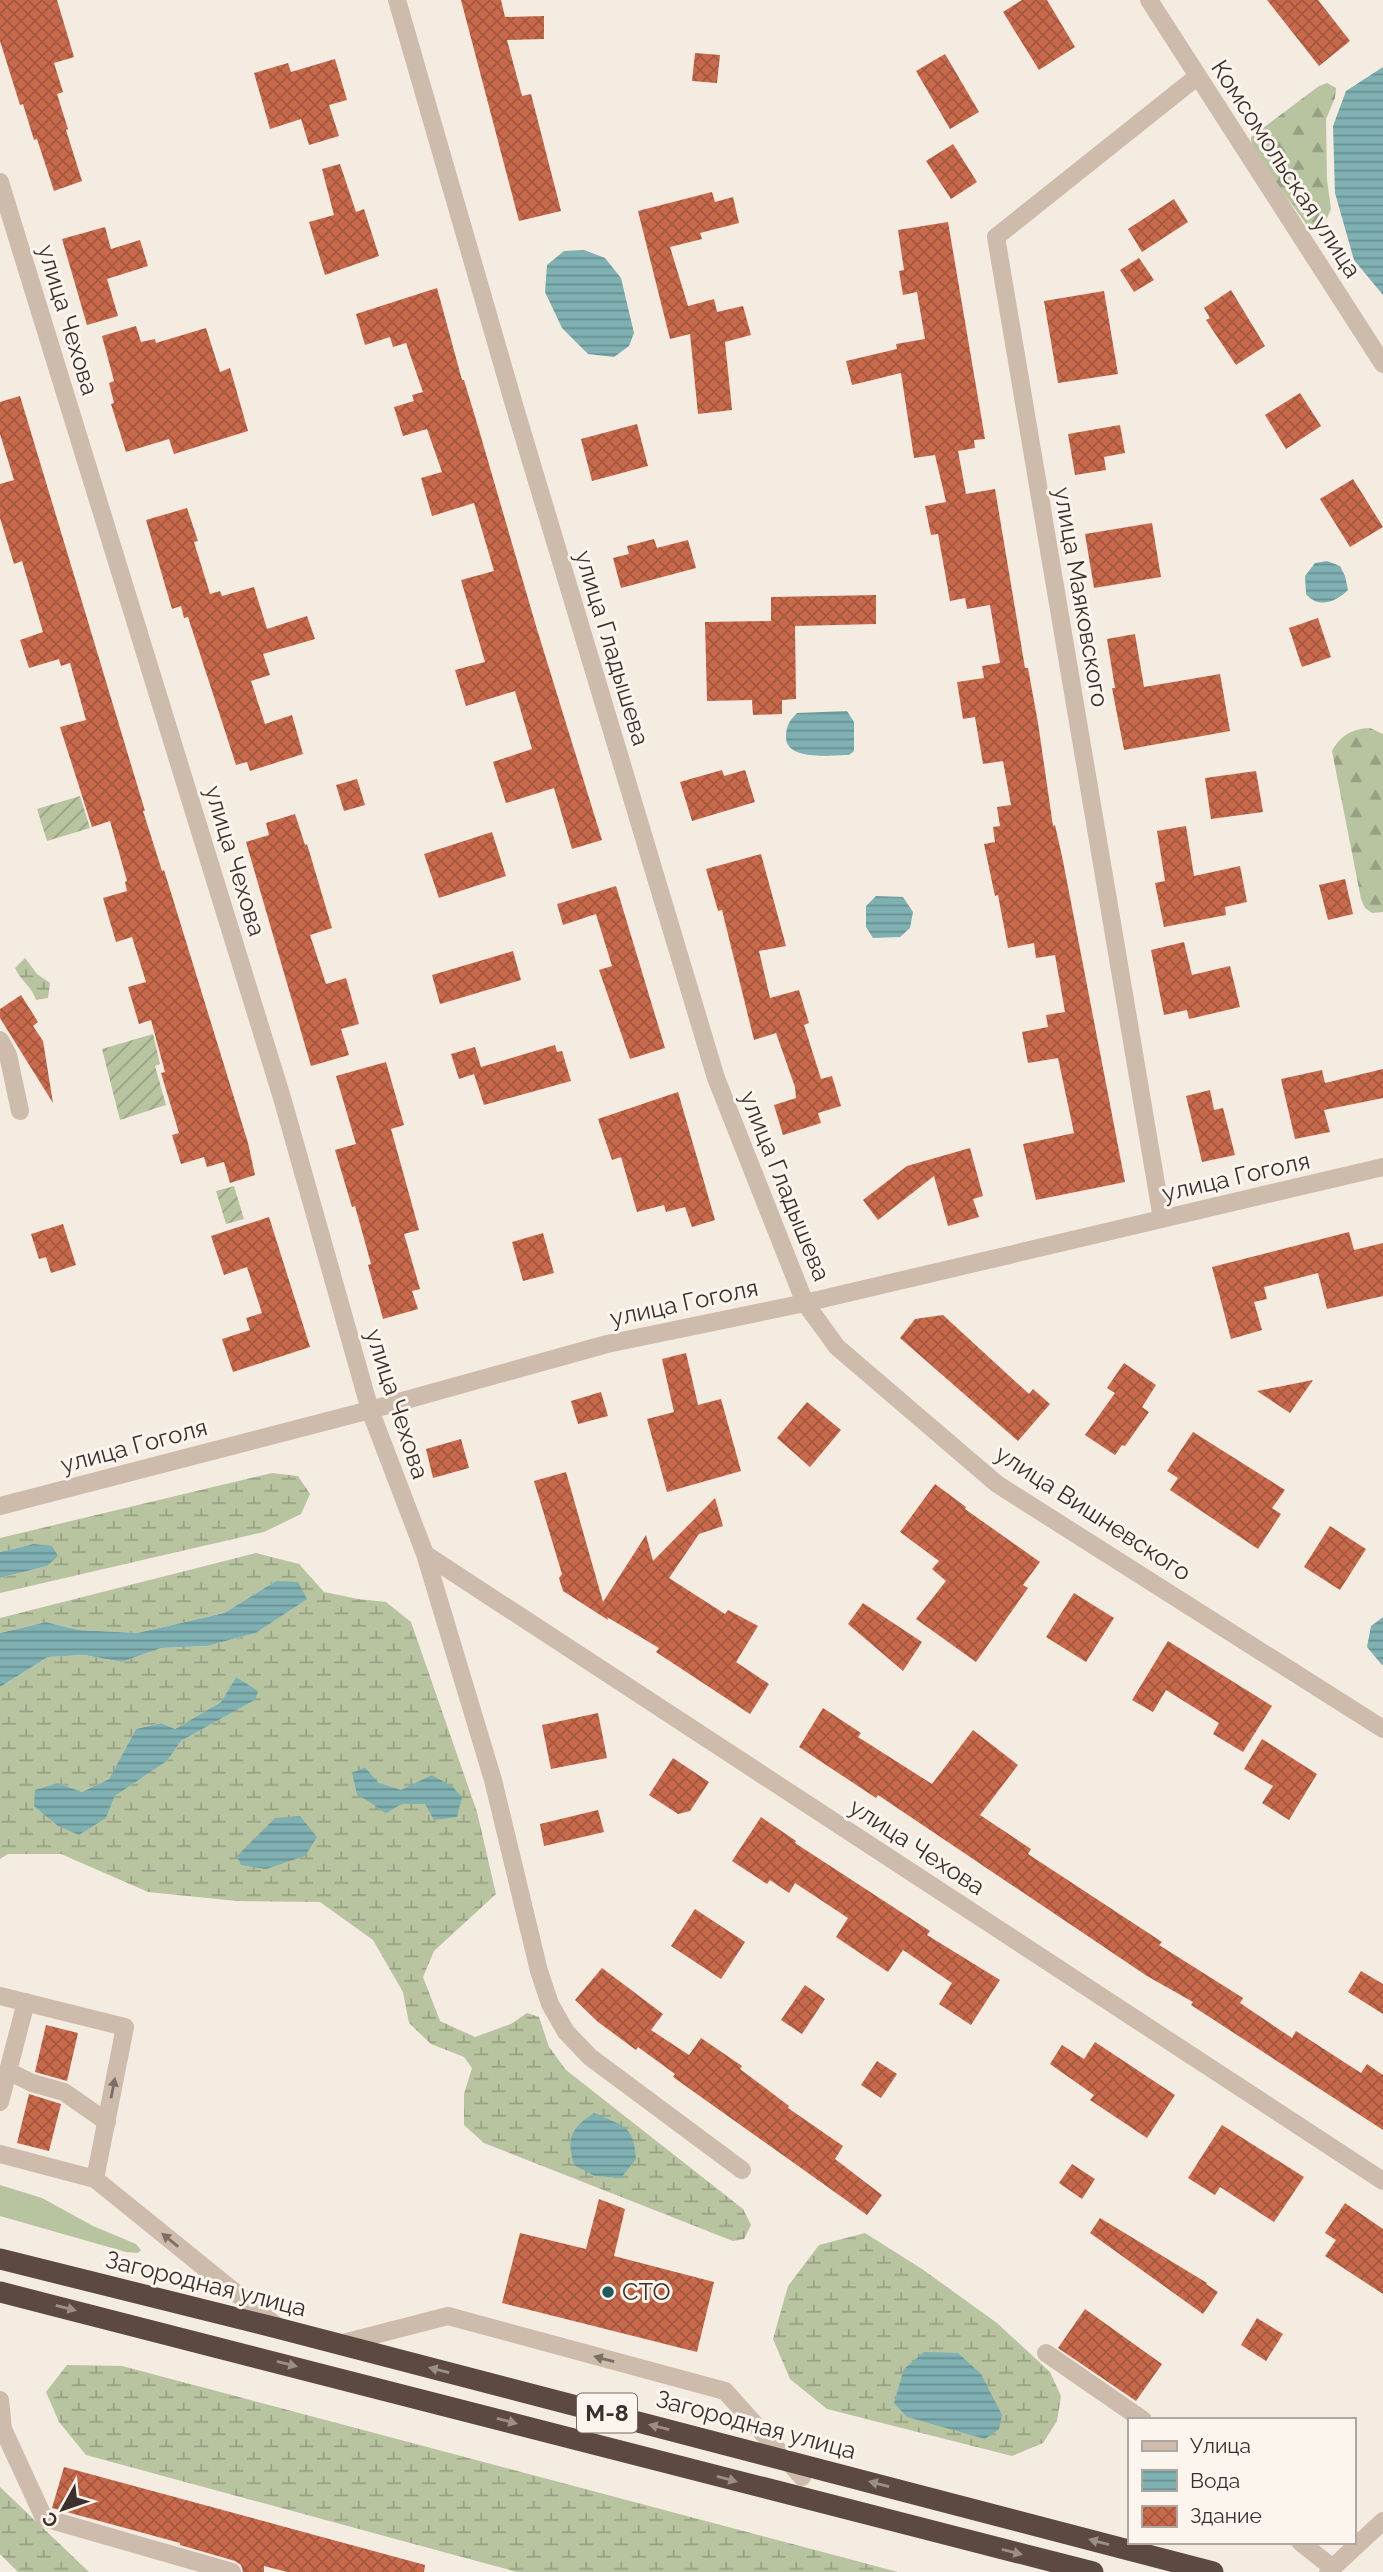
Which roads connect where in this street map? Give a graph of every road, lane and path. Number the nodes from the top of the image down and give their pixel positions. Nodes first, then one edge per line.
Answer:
1 (397, 0) edge
2 (1149, 0) edge
3 (1198, 76) junction
4 (0, 182) edge
5 (1383, 364) edge
6 (0, 1040) edge
7 (20, 1111) dead end
8 (1383, 1167) edge
9 (1162, 1219) junction
10 (806, 1303) junction
11 (370, 1410) junction
12 (0, 1506) edge
13 (425, 1555) junction
14 (1383, 1729) edge
15 (0, 1996) edge
16 (26, 2002) junction
17 (8, 2071) junction
18 (0, 2102) edge
19 (107, 2122) junction
20 (0, 2154) edge
21 (742, 2170) dead end
22 (95, 2179) junction
23 (1383, 2181) edge
24 (0, 2259) edge
25 (0, 2292) edge
26 (281, 2329) junction
27 (337, 2344) junction
28 (1046, 2353) dead end
29 (0, 2400) edge
30 (1140, 2418) edge
31 (785, 2459) junction
32 (802, 2477) dead end
33 (1383, 2521) edge
34 (1302, 2544) edge
35 (167, 2554) junction
36 (1331, 2570) edge
37 (162, 2572) edge
38 (232, 2572) edge
39 (1093, 2572) edge
40 (1213, 2572) edge

1 - 10 street, улица Гладышева
2 - 3 street, Комсомольская улица
3 - 5 street, Комсомольская улица
3 - 9 street, улица Маяковского
4 - 11 street, улица Чехова
6 - 7 street
8 - 9 street, улица Гоголя
9 - 10 street, улица Гоголя
10 - 11 street, улица Гоголя
10 - 14 street, улица Вишневского
11 - 12 street, улица Гоголя
11 - 13 street, улица Чехова
13 - 21 street, улица Чехова
13 - 23 street, улица Чехова
15 - 16 street
16 - 17 street
19 -> 16 street
17 - 18 street
17 - 19 street
19 - 22 street
20 - 22 street
26 -> 22 street
24 - 26 highway, Загородная улица / М-8
25 -> 39 highway, М-8
26 - 27 highway, Загородная улица / М-8
31 -> 27 highway, Загородная улица / М-8
31 -> 27 street
28 - 30 street
29 - 35 street
31 - 32 street
40 -> 31 highway, Загородная улица / М-8
33 - 36 street
34 - 36 street
35 - 37 street
35 - 38 street

